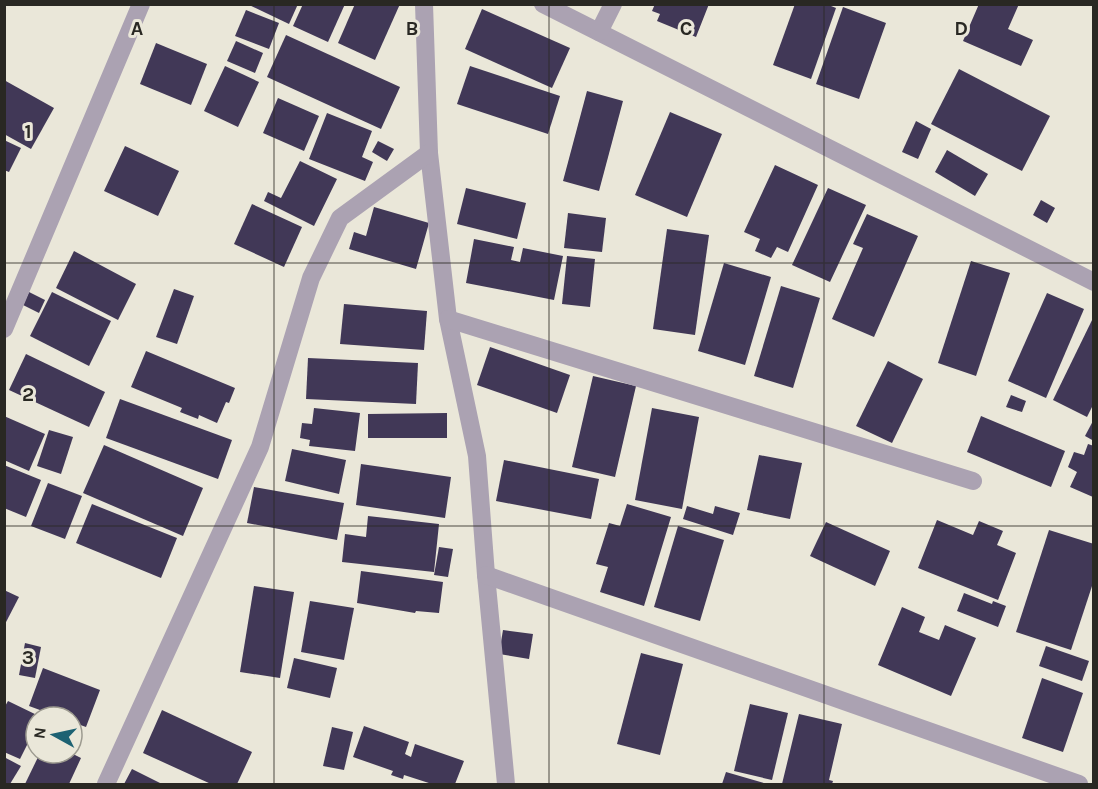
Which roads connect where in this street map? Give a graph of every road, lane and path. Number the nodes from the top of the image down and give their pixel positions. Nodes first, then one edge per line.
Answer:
1 (141, 4) edge
2 (424, 4) edge
3 (543, 4) edge
4 (613, 4) edge
5 (599, 32) junction
6 (429, 153) junction
7 (1094, 282) edge
8 (448, 319) junction
9 (4, 329) edge
10 (973, 481) dead end
11 (486, 575) junction
12 (106, 784) edge
13 (506, 784) edge
14 (1079, 784) edge

1 - 9 street
2 - 6 street
3 - 5 street
4 - 5 street
5 - 7 street
6 - 8 street
6 - 12 street
8 - 10 street
8 - 11 street
11 - 13 street
11 - 14 street

